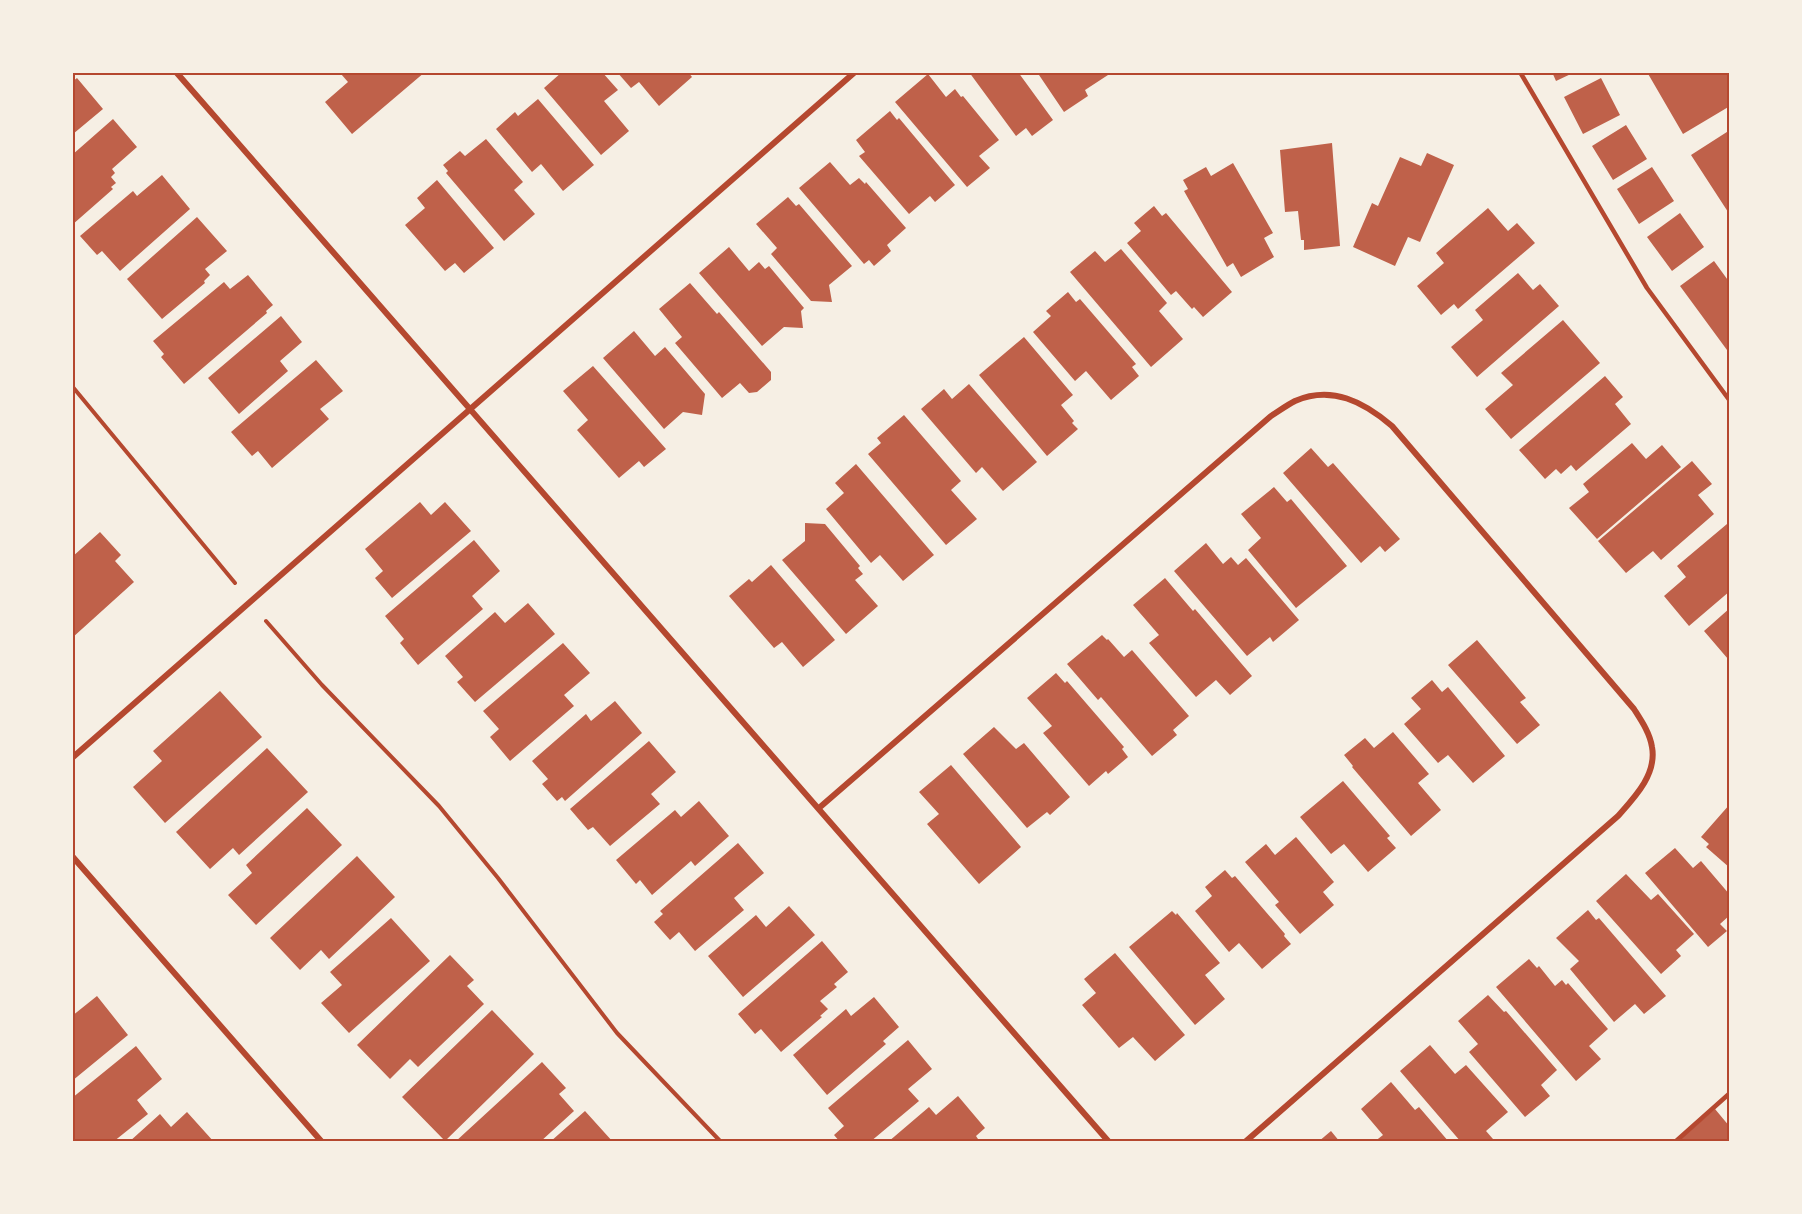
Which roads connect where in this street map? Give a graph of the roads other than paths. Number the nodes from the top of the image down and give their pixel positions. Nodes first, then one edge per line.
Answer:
1 (176, 72) edge
2 (855, 72) edge
3 (1520, 72) edge
4 (1730, 401) edge
5 (469, 410) junction
6 (72, 758) edge
7 (819, 808) junction
8 (72, 856) edge
9 (1730, 1094) edge
10 (322, 1142) edge
11 (1109, 1142) edge
12 (1245, 1142) edge
13 (1675, 1142) edge

1 - 5 street
2 - 5 street
3 - 4 lane
5 - 6 street
5 - 7 street
7 - 11 street
7 - 12 street
8 - 10 street
9 - 13 lane

